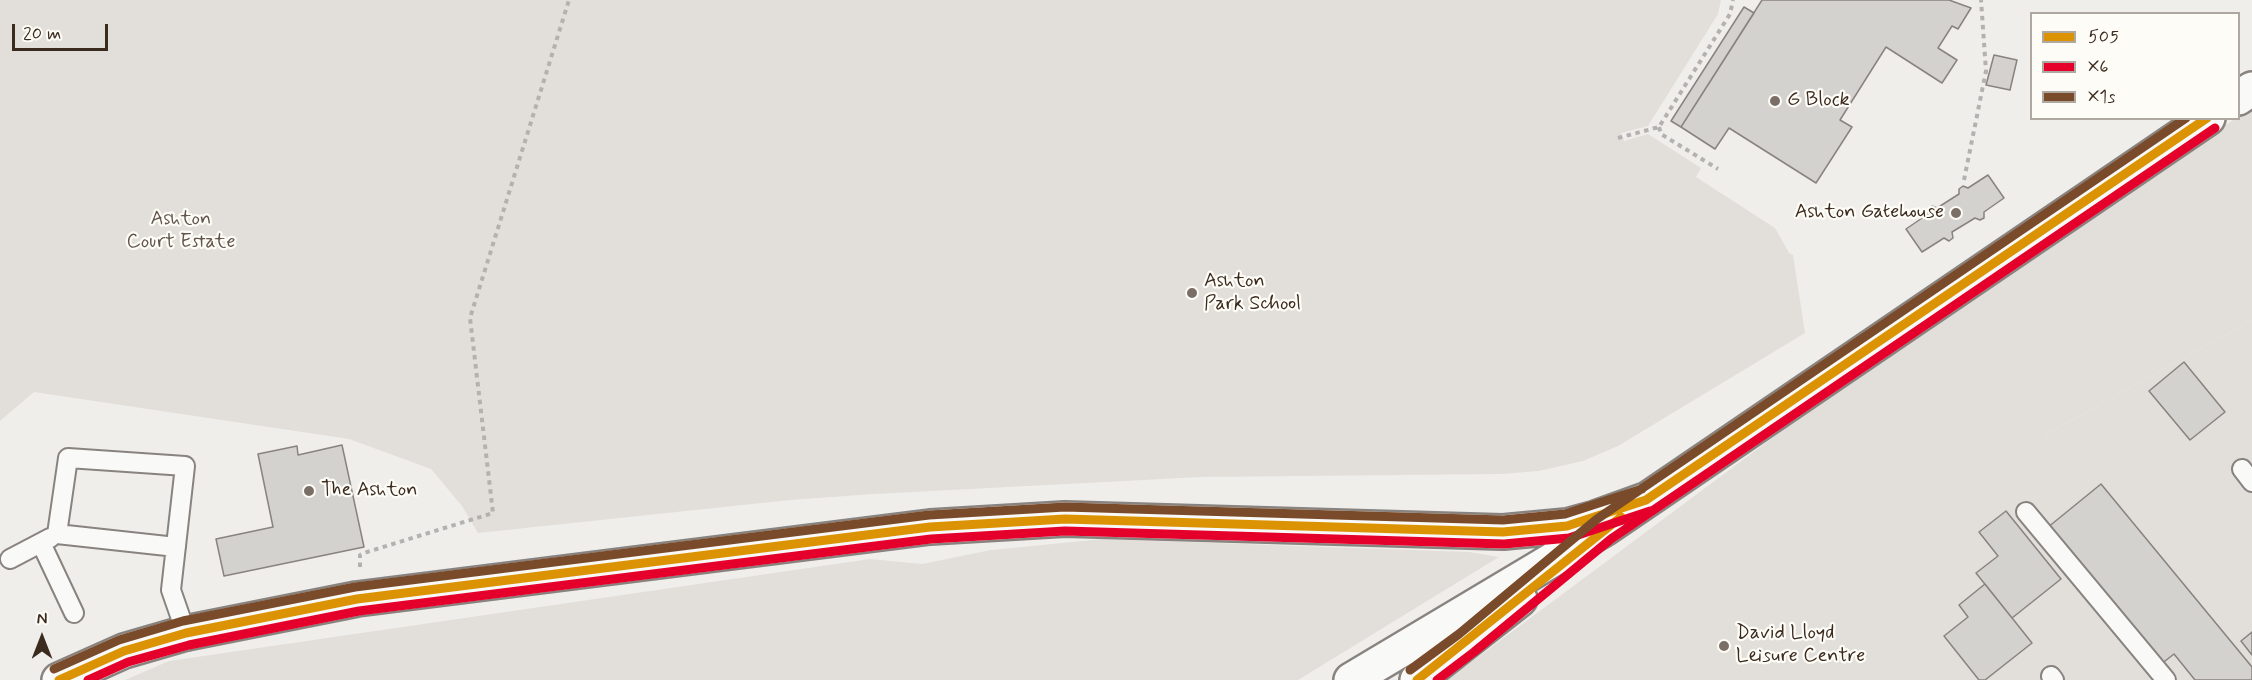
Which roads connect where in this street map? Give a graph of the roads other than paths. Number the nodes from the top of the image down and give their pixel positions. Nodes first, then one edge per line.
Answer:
1 (2205, 120) edge
2 (1646, 500) junction
3 (2026, 512) dead end
4 (1604, 529) junction
5 (57, 534) junction
6 (41, 543) junction
7 (176, 547) junction
8 (10, 559) dead end
9 (74, 613) dead end
10 (186, 633) junction
11 (58, 680) edge
12 (1351, 680) edge
13 (1417, 680) edge
14 (2166, 680) edge

1 - 2 main road
2 - 4 main road
2 - 10 main road
3 - 14 lane
4 - 12 main road
4 - 13 main road
5 - 6 lane
5 - 7 lane
5 - 7 lane
6 - 8 lane
6 - 9 lane
7 - 10 lane
10 - 11 main road

